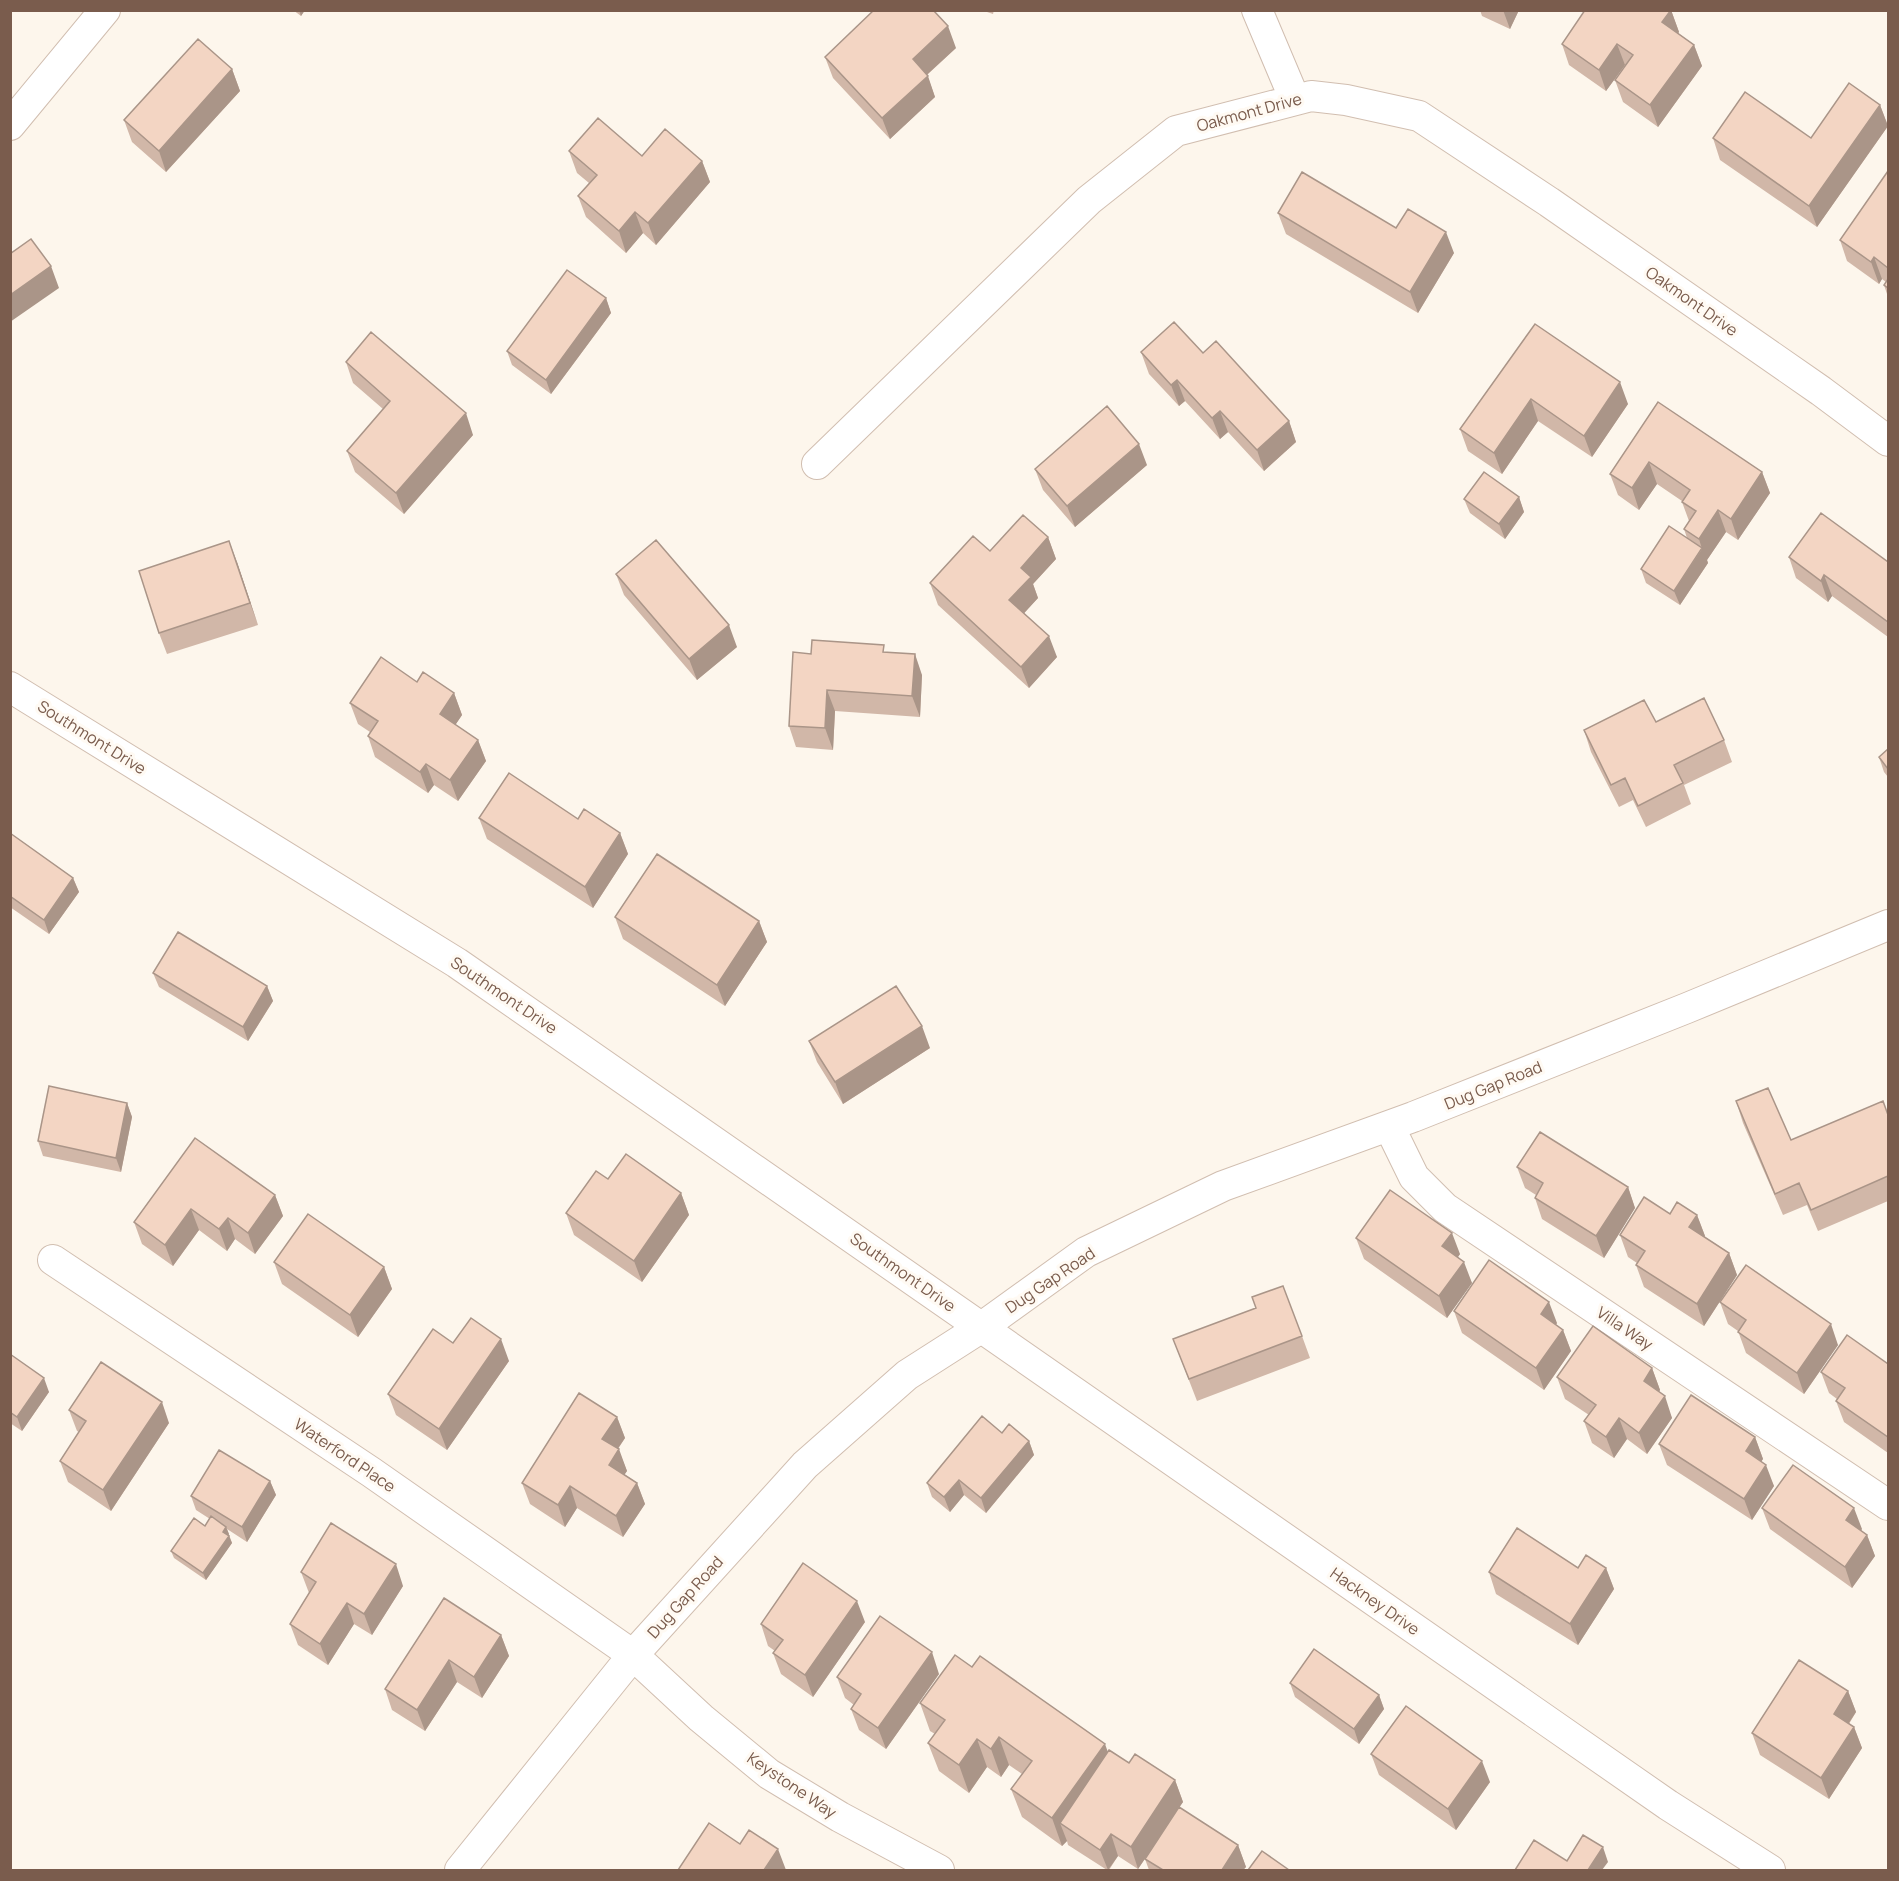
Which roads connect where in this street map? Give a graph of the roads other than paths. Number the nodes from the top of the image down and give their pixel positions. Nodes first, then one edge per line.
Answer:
1 (105, 10) edge
2 (1257, 10) edge
3 (1295, 100) junction
4 (10, 125) edge
5 (1888, 441) edge
6 (818, 464) dead end
7 (10, 687) edge
8 (1888, 925) edge
9 (1389, 1126) junction
10 (53, 1260) dead end
11 (982, 1327) junction
12 (1888, 1505) edge
13 (633, 1655) junction
14 (460, 1870) edge
15 (939, 1870) edge
16 (1770, 1870) edge

1 - 4 street
2 - 3 street
3 - 5 street, Oakmont Drive
3 - 6 street, Oakmont Drive
7 - 11 street, Southmont Drive
8 - 9 street, Dug Gap Road
9 - 11 street, Dug Gap Road
9 - 12 street, Villa Way
10 - 13 street, Waterford Place
11 - 13 street, Dug Gap Road
11 - 16 street, Hackney Drive
13 - 14 street, Dug Gap Road
13 - 15 street, Keystone Way

